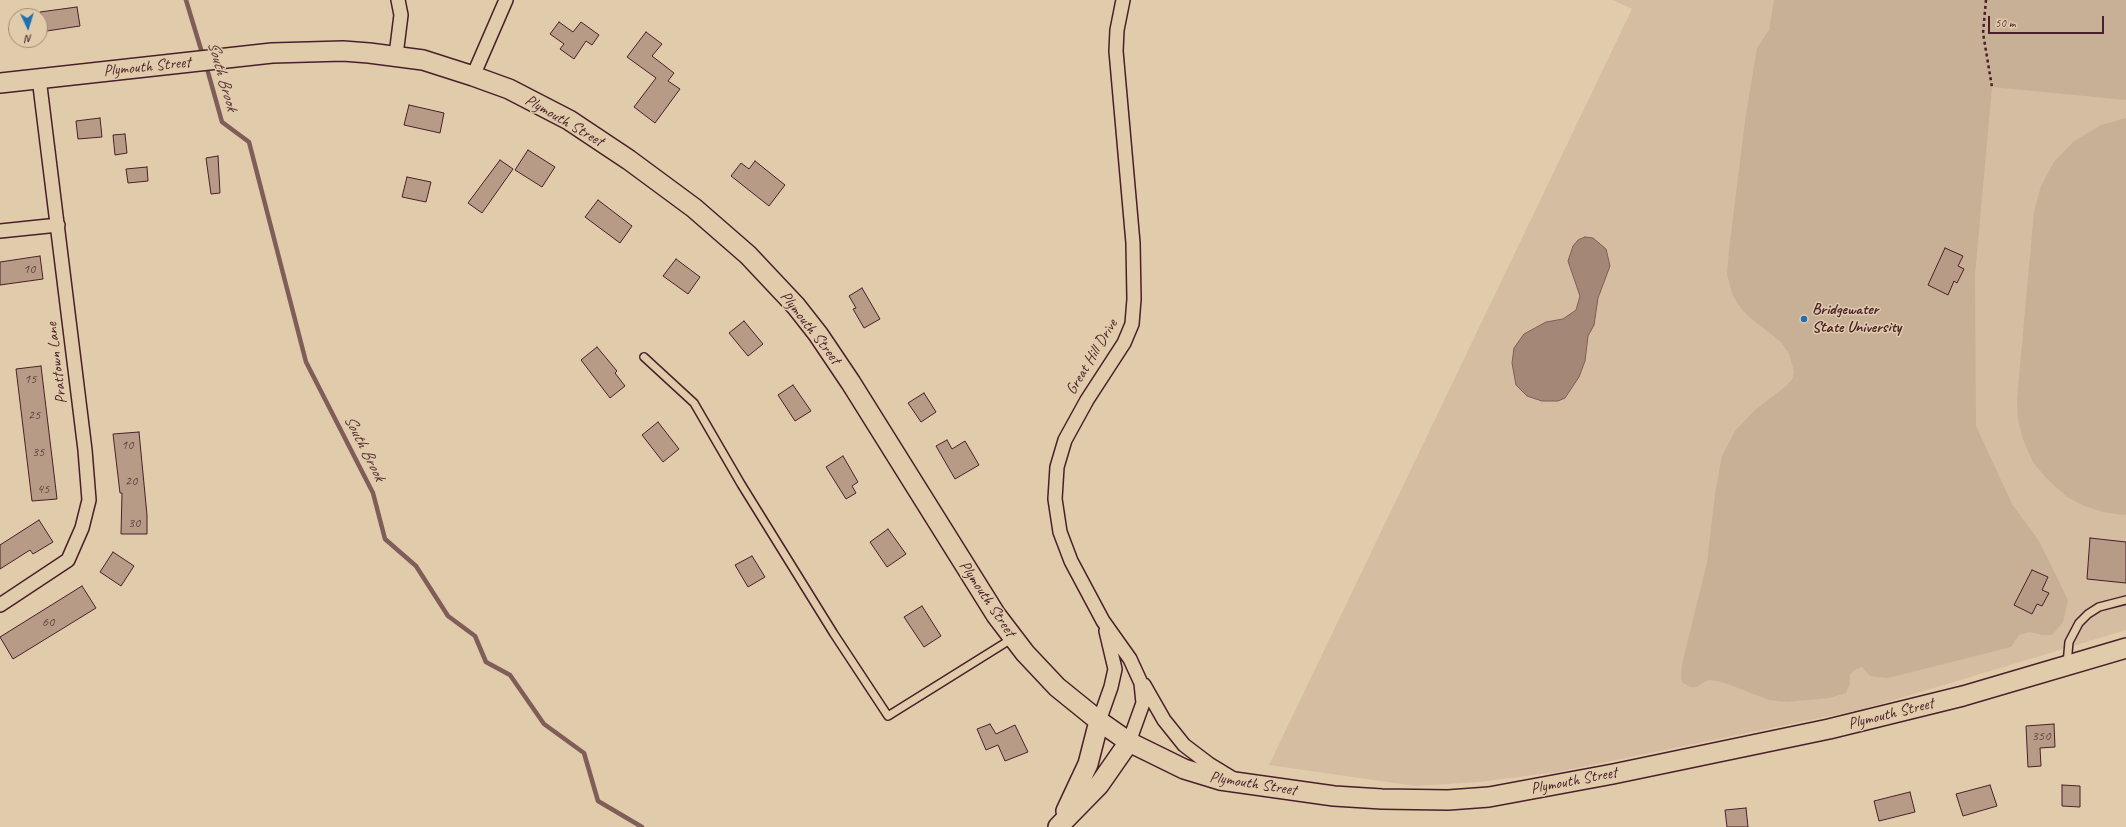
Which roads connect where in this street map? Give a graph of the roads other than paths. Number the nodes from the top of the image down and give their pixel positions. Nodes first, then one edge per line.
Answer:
1 (398, 0) edge
2 (506, 0) edge
3 (1123, 0) edge
4 (396, 55) junction
5 (473, 76) junction
6 (39, 78) junction
7 (0, 83) edge
8 (58, 225) junction
9 (0, 231) edge
10 (644, 357) dead end
11 (2126, 600) edge
12 (0, 605) edge
13 (1103, 622) junction
14 (1013, 638) junction
15 (2126, 648) edge
16 (1130, 659) junction
17 (2067, 665) junction
18 (1099, 721) junction
19 (1129, 742) junction
20 (1240, 784) junction
21 (1059, 826) edge

1 - 4 street
2 - 5 street
3 - 13 street, Great Hill Drive
4 - 5 main road, Plymouth Street
4 - 6 main road, Plymouth Street
5 - 14 main road, Plymouth Street
6 - 7 main road, Plymouth Street
6 - 8 street, Prattown Lane
8 - 9 street
8 - 12 street, Prattown Lane
10 - 14 lane
11 - 17 lane
13 - 16 street, Great Hill Drive
13 - 18 street, Great Hill Drive
14 - 18 main road, Plymouth Street
15 - 17 main road, Plymouth Street
16 - 19 street, Great Hill Drive
16 - 20 street, Great Hill Drive
17 - 20 main road, Plymouth Street
18 - 19 main road, Plymouth Street
18 - 21 main road
19 - 20 main road, Plymouth Street
19 - 21 main road

